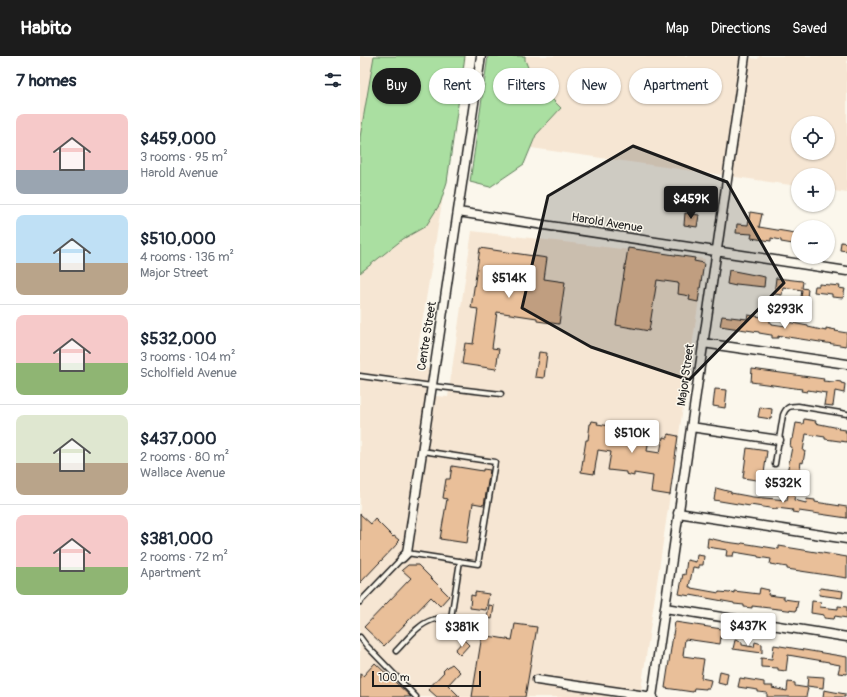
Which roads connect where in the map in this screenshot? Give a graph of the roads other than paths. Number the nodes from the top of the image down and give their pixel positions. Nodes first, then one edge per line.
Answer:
1 (481, 56) edge
2 (745, 56) edge
3 (458, 212) junction
4 (716, 252) junction
5 (847, 271) edge
6 (703, 343) junction
7 (847, 364) edge
8 (360, 376) edge
9 (432, 386) junction
10 (501, 394) dead end
11 (847, 414) edge
12 (691, 427) junction
13 (779, 440) junction
14 (422, 451) junction
15 (775, 464) dead end
16 (678, 513) junction
17 (847, 539) edge
18 (404, 555) junction
19 (460, 561) junction
20 (360, 602) edge
21 (664, 608) junction
22 (360, 637) edge
23 (847, 637) edge
24 (396, 651) dead end
25 (537, 680) dead end
26 (416, 697) edge
27 (652, 697) edge

1 - 3 street, Centre Street
2 - 4 street, Major Street
3 - 4 street, Harold Avenue
3 - 9 street, Centre Street
4 - 5 street, Harold Avenue
4 - 6 street, Major Street
6 - 7 street
6 - 12 street, Major Street
8 - 9 lane
9 - 10 lane
9 - 14 street, Centre Street
11 - 13 lane
12 - 13 street
12 - 16 street, Major Street
13 - 15 lane
14 - 18 street, Centre Street
14 - 19 lane
16 - 17 street
16 - 21 street, Major Street
18 - 19 lane
18 - 20 lane
19 - 24 lane
21 - 23 street
21 - 27 street, Major Street
22 - 26 lane
25 - 27 street

